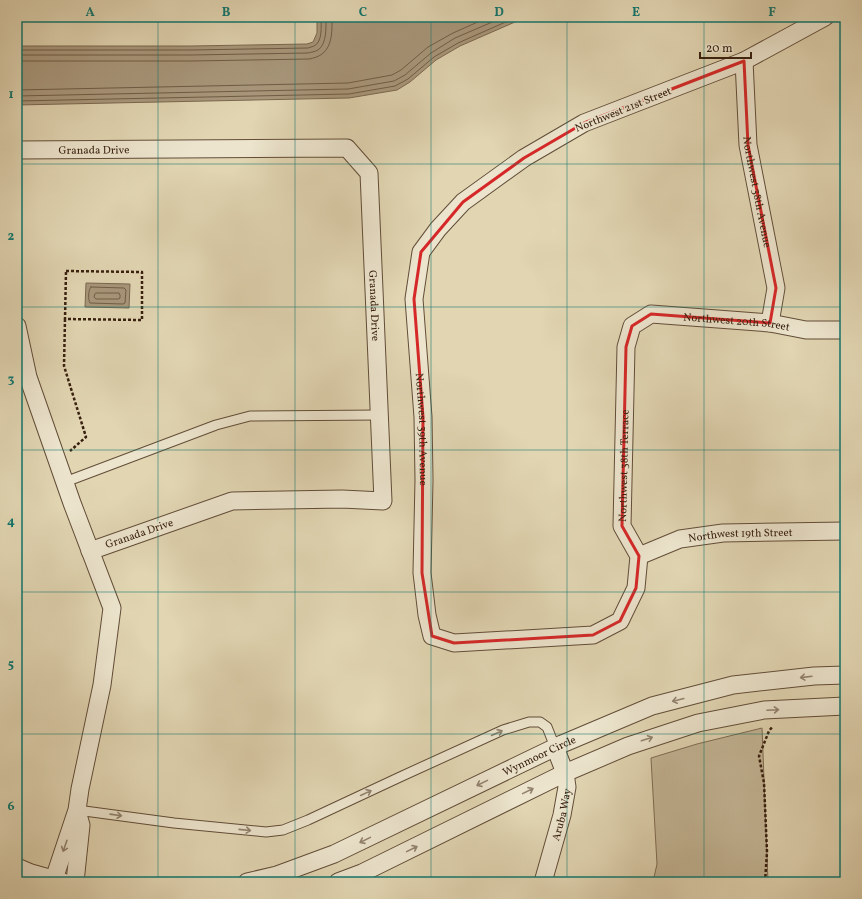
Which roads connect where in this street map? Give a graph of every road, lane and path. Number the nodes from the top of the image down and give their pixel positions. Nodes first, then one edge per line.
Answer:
1 (825, 17) edge
2 (744, 61) junction
3 (17, 150) edge
4 (438, 229) joint
5 (65, 319) junction
6 (770, 323) junction
7 (17, 326) edge
8 (632, 326) joint
9 (845, 330) edge
10 (379, 415) junction
11 (58, 463) junction
12 (65, 482) junction
13 (845, 531) edge
14 (90, 551) junction
15 (639, 556) junction
16 (845, 675) edge
17 (845, 706) edge
18 (787, 709) junction
19 (555, 747) junction
20 (565, 773) junction
21 (77, 810) junction
22 (17, 867) edge
23 (57, 881) edge
24 (75, 882) edge
25 (247, 882) edge
26 (338, 882) edge
27 (543, 882) edge
28 (765, 882) edge

1 - 2 street, Northwest 21st Street
2 - 4 street, Northwest 21st Street
2 - 6 street, Northwest 38th Avenue
3 - 10 street, Granada Drive
4 - 15 street, Northwest 39th Avenue
5 - 5 path
5 - 11 path
6 - 8 street, Northwest 20th Street
6 - 9 street, Northwest 20th Street
7 - 11 street, Granada Drive
8 - 15 street, Northwest 38th Terrace
10 - 12 lane
10 - 14 street, Granada Drive
11 - 12 street, Granada Drive
12 - 14 street, Granada Drive
13 - 15 street, Northwest 19th Street
14 - 21 street, Granada Drive
16 -> 19 street, Wynmoor Circle
17 - 18 street
20 -> 18 street
18 - 28 path
19 - 20 street, Aruba Way
21 -> 19 lane
19 -> 25 street, Wynmoor Circle
26 -> 20 street
20 - 27 street, Aruba Way
21 -> 23 street, Granada Drive
21 - 24 street, Granada Drive
22 - 23 street

